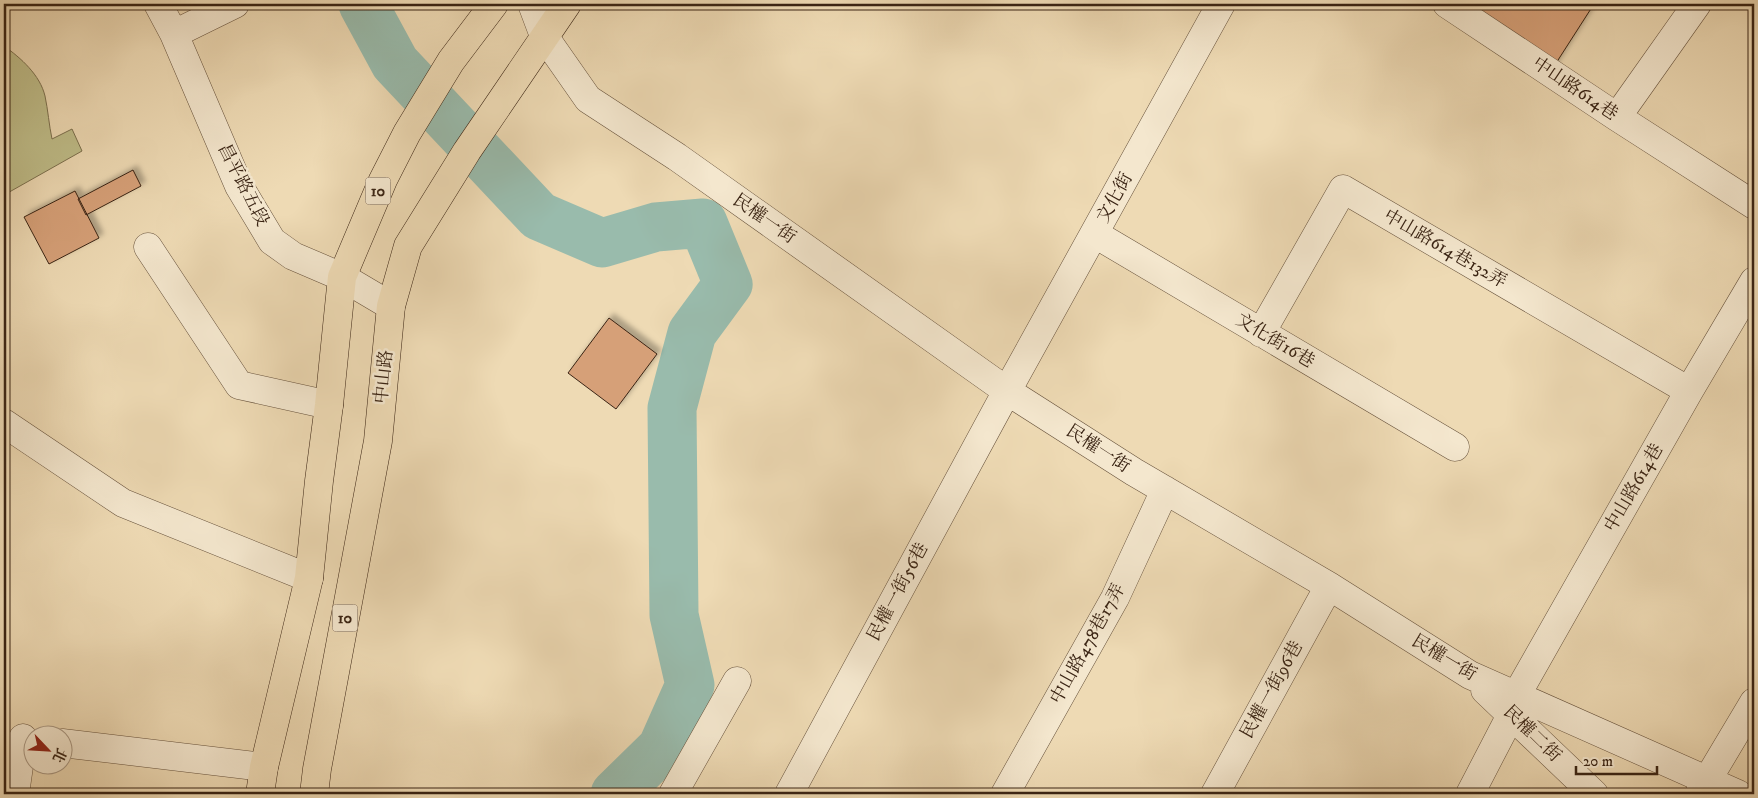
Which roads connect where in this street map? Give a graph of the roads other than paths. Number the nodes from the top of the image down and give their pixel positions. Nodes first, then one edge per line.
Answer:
1 (158, 4) edge
2 (235, 4) edge
3 (494, 4) edge
4 (532, 4) edge
5 (567, 4) edge
6 (1221, 4) edge
7 (1447, 4) edge
8 (1697, 4) edge
9 (174, 34) junction
10 (544, 36) junction
11 (1617, 117) junction
12 (1754, 205) edge
13 (1094, 234) junction
14 (148, 247) dead end
15 (342, 277) junction
16 (1754, 281) edge
17 (391, 306) junction
18 (1261, 333) junction
19 (1007, 390) junction
20 (1689, 391) junction
21 (329, 406) junction
22 (4, 422) edge
23 (1455, 447) dead end
24 (1165, 490) junction
25 (309, 578) junction
26 (1329, 586) junction
27 (737, 681) dead end
28 (1754, 702) edge
29 (1514, 705) junction
30 (20, 738) edge
31 (72, 744) edge
32 (264, 767) junction
33 (1702, 788) edge
34 (15, 794) edge
35 (260, 794) edge
36 (314, 794) edge
37 (673, 794) edge
38 (789, 794) edge
39 (1005, 794) edge
40 (1215, 794) edge
41 (1470, 794) edge
42 (1594, 794) edge
43 (1738, 794) edge

1 - 9 street, 昌平路五段
2 - 9 street
3 - 15 main road, 10
4 - 10 street, 民權一街
5 - 10 main road, 中山路 / 10
6 - 13 street, 文化街
7 - 11 street, 中山路614巷
8 - 11 street
9 - 15 street, 昌平路五段
10 - 17 main road, 中山路 / 10
10 - 19 street, 民權一街
11 - 12 street, 中山路614巷
13 - 18 street, 文化街16巷
13 - 19 street, 文化街
14 - 21 street
15 - 17 street, 昌平路五段
15 - 21 main road, 10
16 - 20 street, 中山路614巷
17 - 36 main road, 中山路 / 10
18 - 20 street, 中山路614巷132弄
18 - 23 street, 文化街16巷
19 - 24 street, 民權一街
19 - 38 street, 民權一街56巷
20 - 29 street, 中山路614巷
21 - 25 main road, 10
22 - 25 street
24 - 26 street, 民權一街
24 - 39 street, 中山路478巷17弄
25 - 32 main road, 10
26 - 29 street, 民權一街
26 - 40 street, 民權一街96巷
27 - 37 street
28 - 33 street
29 - 33 street, 民權一街
29 - 41 street, 中山路614巷
29 - 42 street, 民權二街
30 - 34 street
31 - 32 street
32 - 35 main road, 10
33 - 43 street, 民權一街

